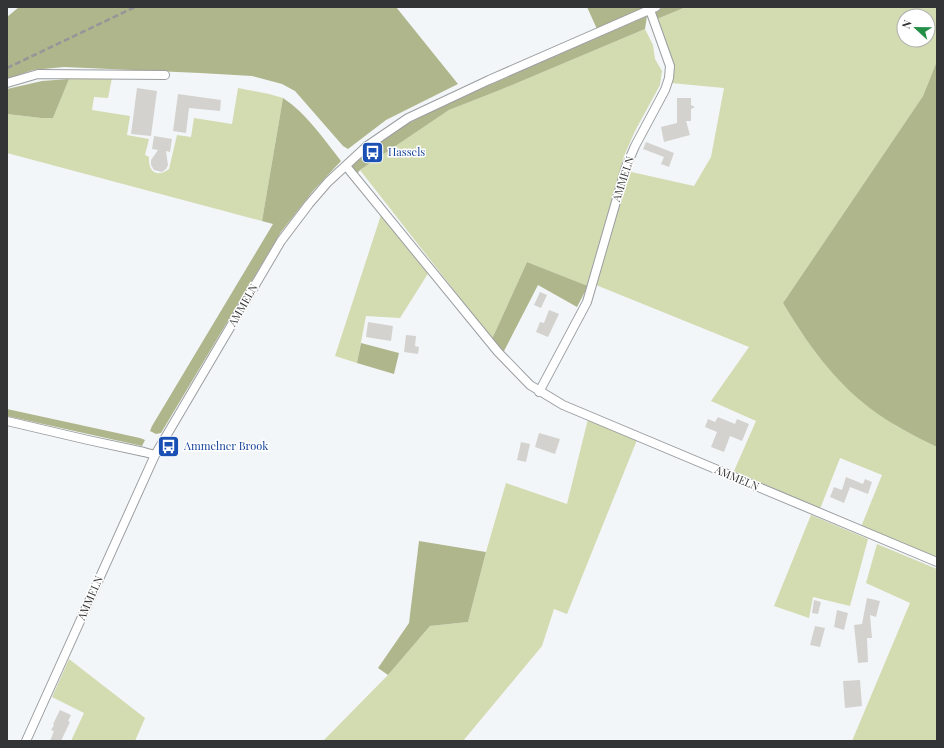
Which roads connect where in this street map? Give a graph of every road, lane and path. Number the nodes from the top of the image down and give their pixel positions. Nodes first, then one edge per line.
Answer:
1 (653, 8) edge
2 (165, 75) dead end
3 (7, 83) edge
4 (346, 166) junction
5 (539, 392) junction
6 (7, 421) edge
7 (154, 455) junction
8 (937, 562) edge
9 (26, 741) edge

1 - 4 street, AMMELN
1 - 5 street, AMMELN
2 - 3 street
4 - 5 street, AMMELN
4 - 7 street, AMMELN
5 - 8 street, AMMELN
6 - 7 street
7 - 9 street, AMMELN

